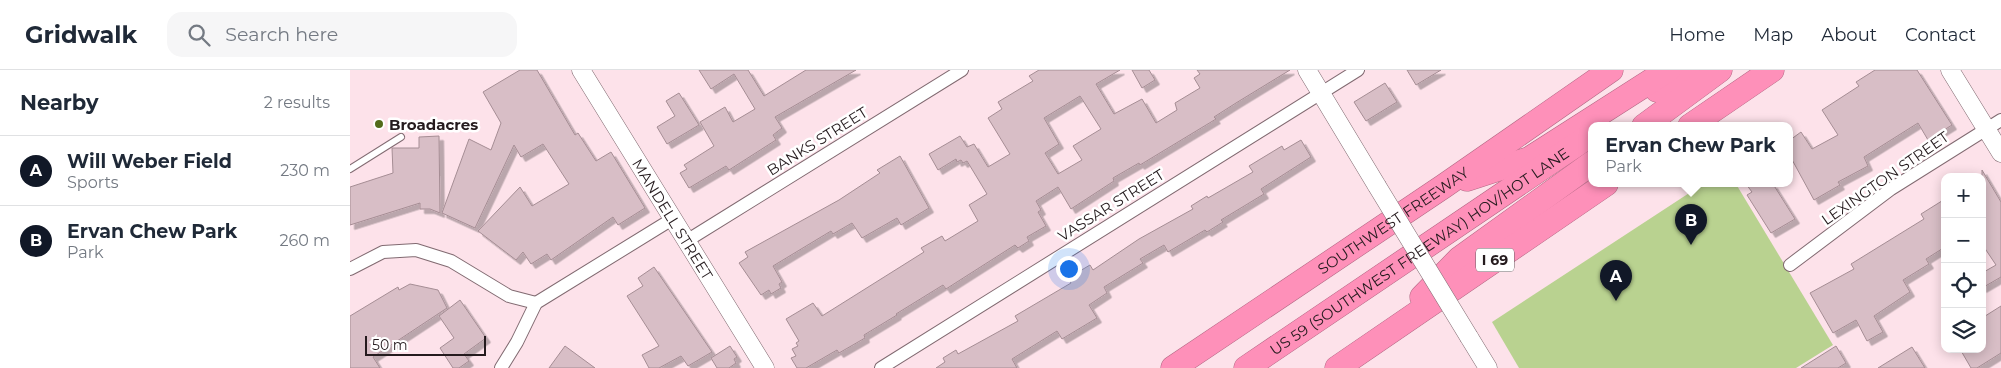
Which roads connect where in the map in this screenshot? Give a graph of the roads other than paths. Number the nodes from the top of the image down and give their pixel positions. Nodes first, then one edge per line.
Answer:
1 (581, 70) edge
2 (962, 70) edge
3 (1307, 70) edge
4 (1358, 70) edge
5 (1611, 70) edge
6 (1668, 70) edge
7 (1688, 70) edge
8 (1720, 70) edge
9 (1772, 70) edge
10 (1950, 70) edge
11 (1321, 93) junction
12 (2001, 120) edge
13 (1610, 122) edge
14 (1649, 122) edge
15 (1696, 122) edge
16 (1986, 129) junction
17 (401, 137) dead end
18 (1588, 137) edge
19 (2001, 153) edge
20 (1588, 166) edge
21 (350, 169) edge
22 (1444, 186) junction
23 (1602, 187) edge
24 (674, 218) junction
25 (688, 240) junction
26 (1790, 265) dead end
27 (350, 270) edge
28 (536, 303) junction
29 (1384, 336) junction
30 (501, 368) edge
31 (766, 368) edge
32 (881, 368) edge
33 (1173, 368) edge
34 (1246, 368) edge
35 (1337, 368) edge
36 (1488, 368) edge

1 - 24 street, MANDELL STREET
2 - 25 street, BANKS STREET
3 - 11 street
4 - 11 street, VASSAR STREET
5 - 22 highway, SOUTHWEST FREEWAY
6 - 22 highway
7 - 13 highway
8 - 14 highway
9 - 15 highway
10 - 16 street
11 - 32 street, VASSAR STREET
11 - 36 street, bridge
12 - 16 street, LEXINGTON STREET
16 - 19 street
16 - 26 street, LEXINGTON STREET
17 - 21 lane
18 - 34 highway, US 59 (SOUTHWEST FREEWAY) HOV/HOT LANE
20 - 29 highway
22 - 33 highway, SOUTHWEST FREEWAY
23 - 29 highway, I 69
24 - 25 street, MANDELL STREET
24 - 28 street
25 - 31 street, MANDELL STREET
27 - 28 street
28 - 30 street
29 - 35 highway, I 69

